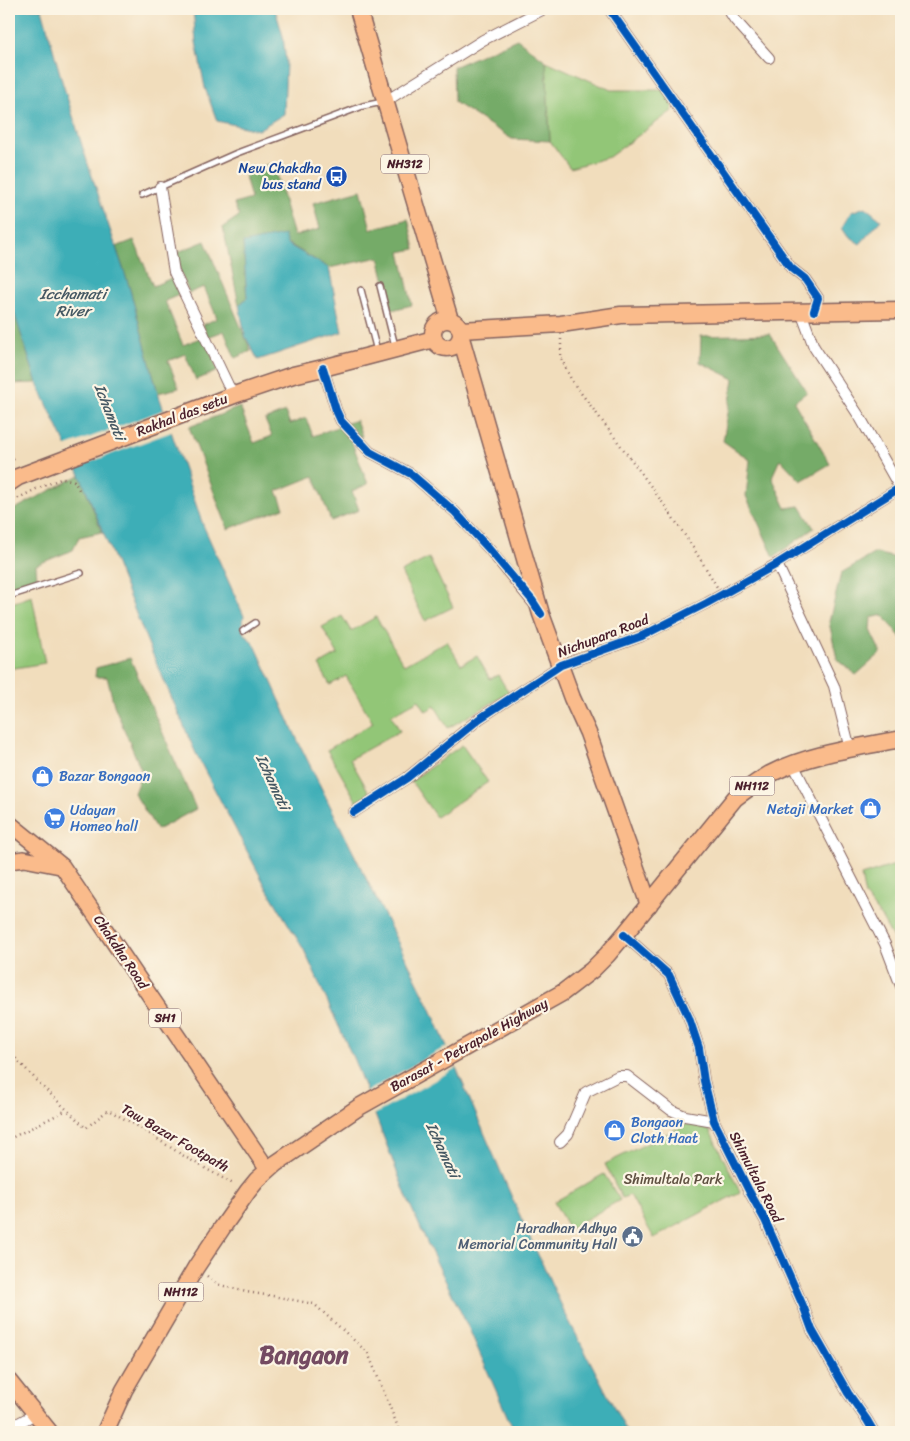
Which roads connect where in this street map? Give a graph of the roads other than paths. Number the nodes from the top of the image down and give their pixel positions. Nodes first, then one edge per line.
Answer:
1 (358, 9) edge
2 (544, 9) edge
3 (609, 9) edge
4 (728, 9) edge
5 (769, 58) dead end
6 (386, 101) junction
7 (160, 187) junction
8 (142, 195) dead end
9 (380, 286) dead end
10 (362, 290) dead end
11 (901, 310) edge
12 (808, 311) junction
13 (457, 329) junction
14 (434, 339) junction
15 (395, 349) junction
16 (377, 354) junction
17 (323, 368) junction
18 (232, 396) junction
19 (13, 480) edge
20 (900, 488) edge
21 (776, 564) junction
22 (81, 573) dead end
23 (9, 596) edge
24 (541, 614) junction
25 (255, 623) dead end
26 (243, 631) dead end
27 (561, 665) junction
28 (901, 739) edge
29 (850, 749) junction
30 (793, 764) junction
31 (354, 812) dead end
32 (9, 823) edge
33 (9, 861) edge
34 (62, 866) junction
35 (649, 905) junction
36 (624, 935) junction
37 (901, 986) edge
38 (714, 1121) junction
39 (560, 1142) dead end
40 (268, 1170) junction
41 (9, 1381) edge
42 (35, 1414) junction
43 (9, 1426) edge
44 (50, 1432) edge
45 (105, 1432) edge
46 (874, 1432) edge

1 - 6 highway, NH312
2 - 6 street
3 - 12 street
4 - 5 street
6 - 7 lane
6 - 13 highway, NH312
7 - 8 lane
7 - 18 street
9 - 15 lane
10 - 16 lane
11 - 12 highway
12 - 13 highway
12 - 20 street
13 - 14 highway
13 - 14 highway
13 - 24 highway, NH312
14 - 15 highway, Rakhal das setu
15 - 16 highway, Rakhal das setu
16 - 17 highway, Rakhal das setu
17 - 18 highway, Rakhal das setu
17 - 24 street
18 - 19 highway, Rakhal das setu
20 - 21 street, Nichupara Road
21 - 27 street, Nichupara Road
21 - 29 street
22 - 23 lane
24 - 27 highway, NH312
25 - 26 lane
27 - 31 street, Nichupara Road
27 - 35 highway, NH312
28 - 29 highway, Barasat - Petrapole Highway / NH112
29 - 30 highway, Barasat - Petrapole Highway / NH112
30 - 35 highway, Barasat - Petrapole Highway / NH112
30 - 37 street
32 - 34 main road, Chakdha Road / SH1
33 - 34 main road
34 - 40 main road, Chakdha Road / SH1
35 - 36 highway, Barasat - Petrapole Highway / NH112
36 - 38 street, Shimultala Road
36 - 40 highway, Barasat - Petrapole Highway / NH112
38 - 39 street
38 - 46 street, Shimultala Road
40 - 45 highway, Barasat - Petrapole Highway / NH112
41 - 42 main road
42 - 43 street
42 - 44 main road

